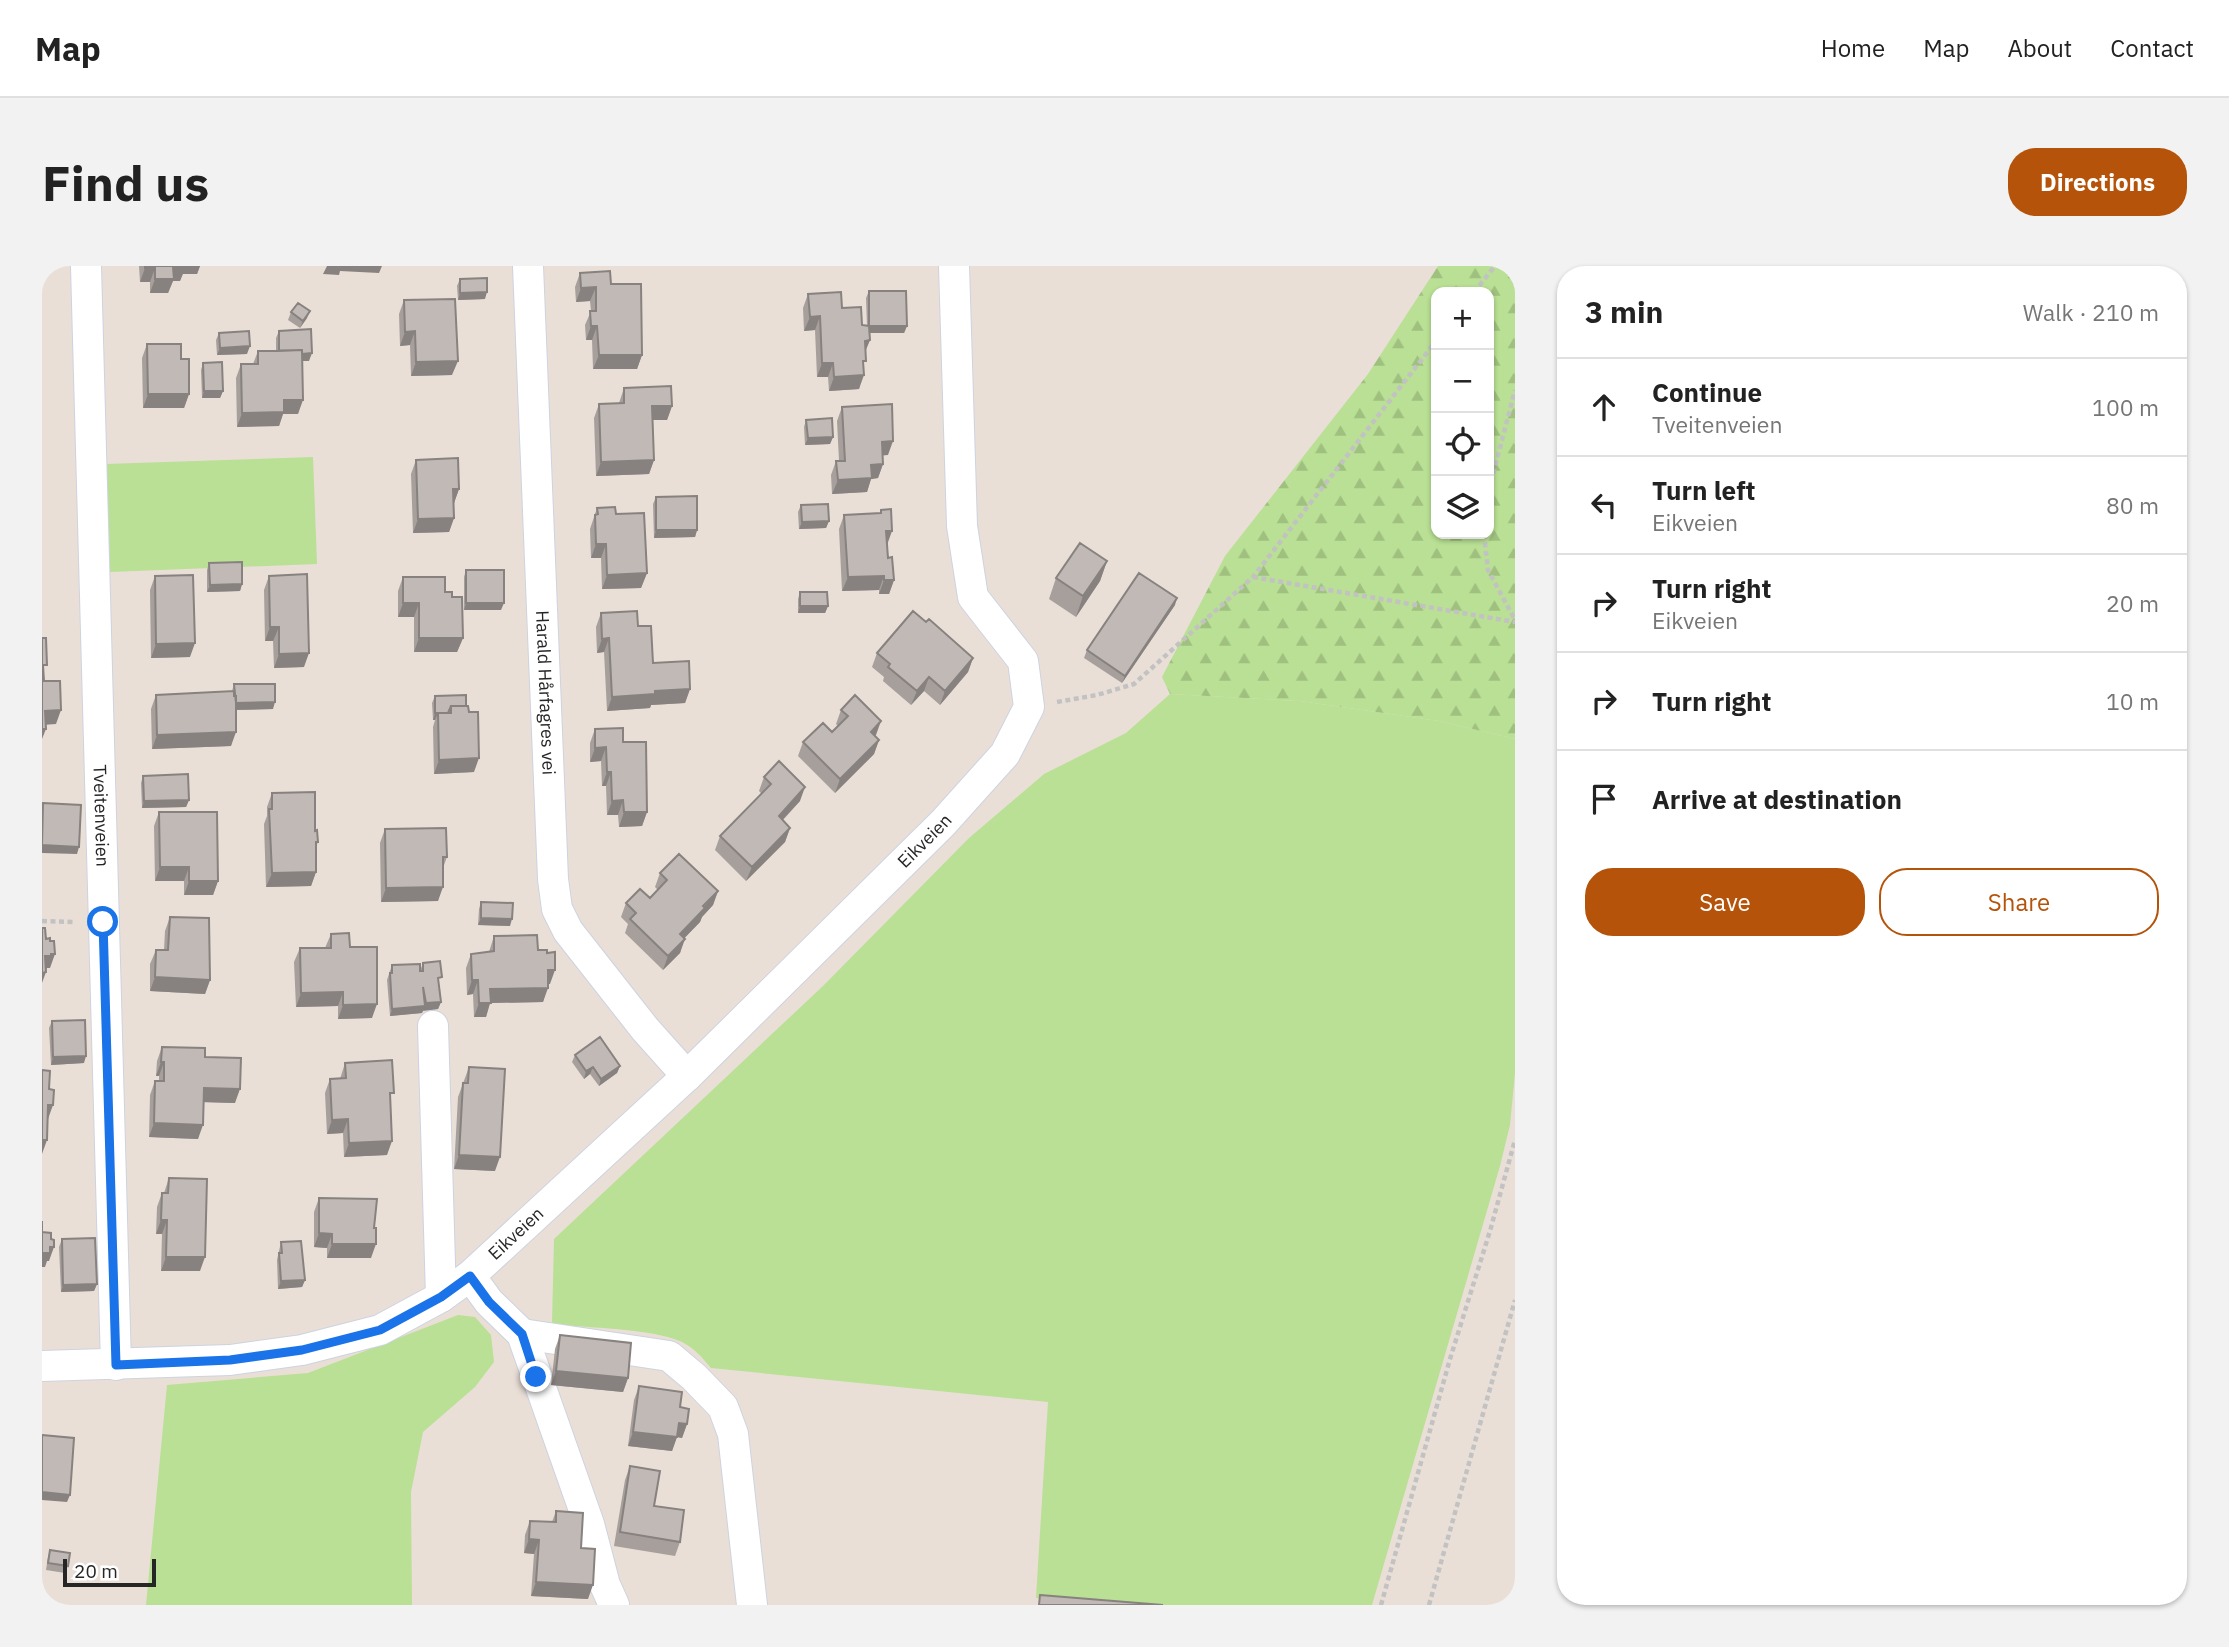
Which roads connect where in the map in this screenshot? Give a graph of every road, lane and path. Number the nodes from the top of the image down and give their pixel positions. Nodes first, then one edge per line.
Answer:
1 (86, 266) edge
2 (528, 266) edge
3 (954, 266) edge
4 (1494, 266) edge
5 (1478, 287) edge
6 (1431, 347) edge
7 (1515, 390) edge
8 (1493, 476) edge
9 (1485, 539) edge
10 (1253, 577) junction
11 (1515, 622) edge
12 (1029, 707) junction
13 (433, 1026) dead end
14 (687, 1076) junction
15 (1515, 1140) edge
16 (470, 1276) junction
17 (441, 1297) junction
18 (1515, 1300) edge
19 (522, 1334) junction
20 (116, 1365) junction
21 (42, 1366) edge
22 (614, 1605) edge
23 (752, 1605) edge
24 (1381, 1605) edge
25 (1429, 1605) edge

1 - 20 street, Tveitenveien
2 - 14 street, Harald Hårfagres vei
3 - 12 street
4 - 5 path
6 - 10 path
7 - 8 path
9 - 11 path
10 - 11 path
10 - 12 path
12 - 14 street, Eikveien
13 - 17 street
14 - 16 street, Eikveien
15 - 24 path
16 - 17 street, Eikveien
16 - 19 street
17 - 20 street, Eikveien
18 - 25 path
19 - 22 street
19 - 23 street
20 - 21 street, Eikveien

